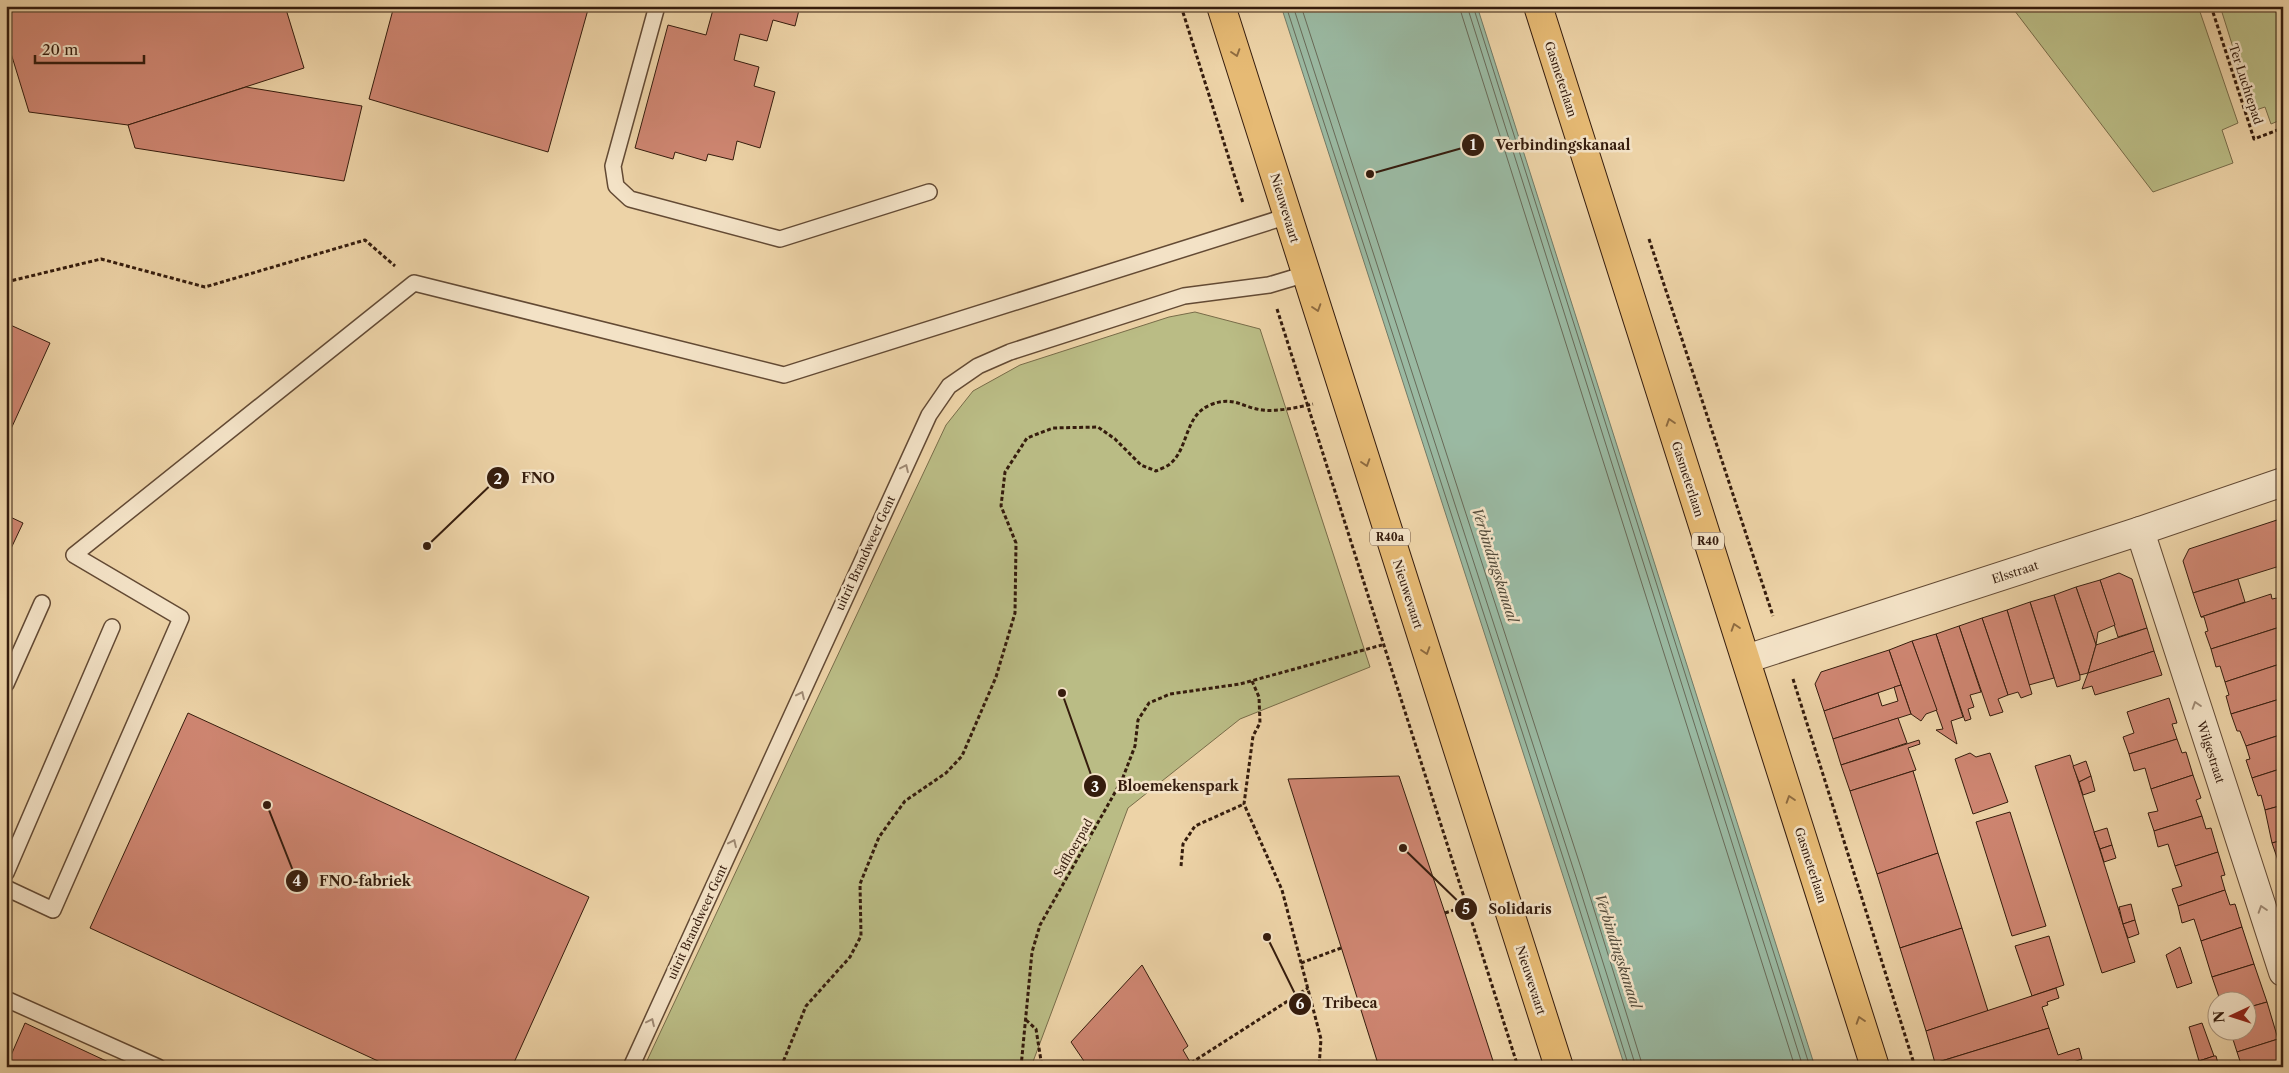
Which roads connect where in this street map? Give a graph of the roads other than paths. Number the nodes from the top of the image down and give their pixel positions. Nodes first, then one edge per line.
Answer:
1 (658, 6) edge
2 (1221, 6) edge
3 (1538, 6) edge
4 (928, 192) dead end
5 (1288, 216) junction
6 (1306, 274) junction
7 (2283, 482) edge
8 (2140, 532) junction
9 (42, 603) dead end
10 (112, 627) dead end
11 (1746, 659) junction
12 (6, 684) edge
13 (6, 873) edge
14 (6, 888) edge
15 (2283, 972) edge
16 (6, 999) edge
17 (158, 1067) edge
18 (631, 1067) edge
19 (1559, 1067) edge
20 (1875, 1067) edge

1 - 4 lane
2 -> 5 main road, Nieuwevaart / R40a
11 -> 3 main road, Gasmeterlaan / R40
5 - 6 main road, Nieuwevaart / R40a
5 - 14 lane
18 -> 6 lane, uitrit Brandweer Gent
6 -> 19 main road, Nieuwevaart / R40a
7 - 8 street, Elsstraat
8 - 11 street, Elsstraat
15 -> 8 street, Wilgestraat
9 - 12 lane
10 - 13 lane
20 -> 11 main road, Gasmeterlaan / R40
16 - 17 lane

